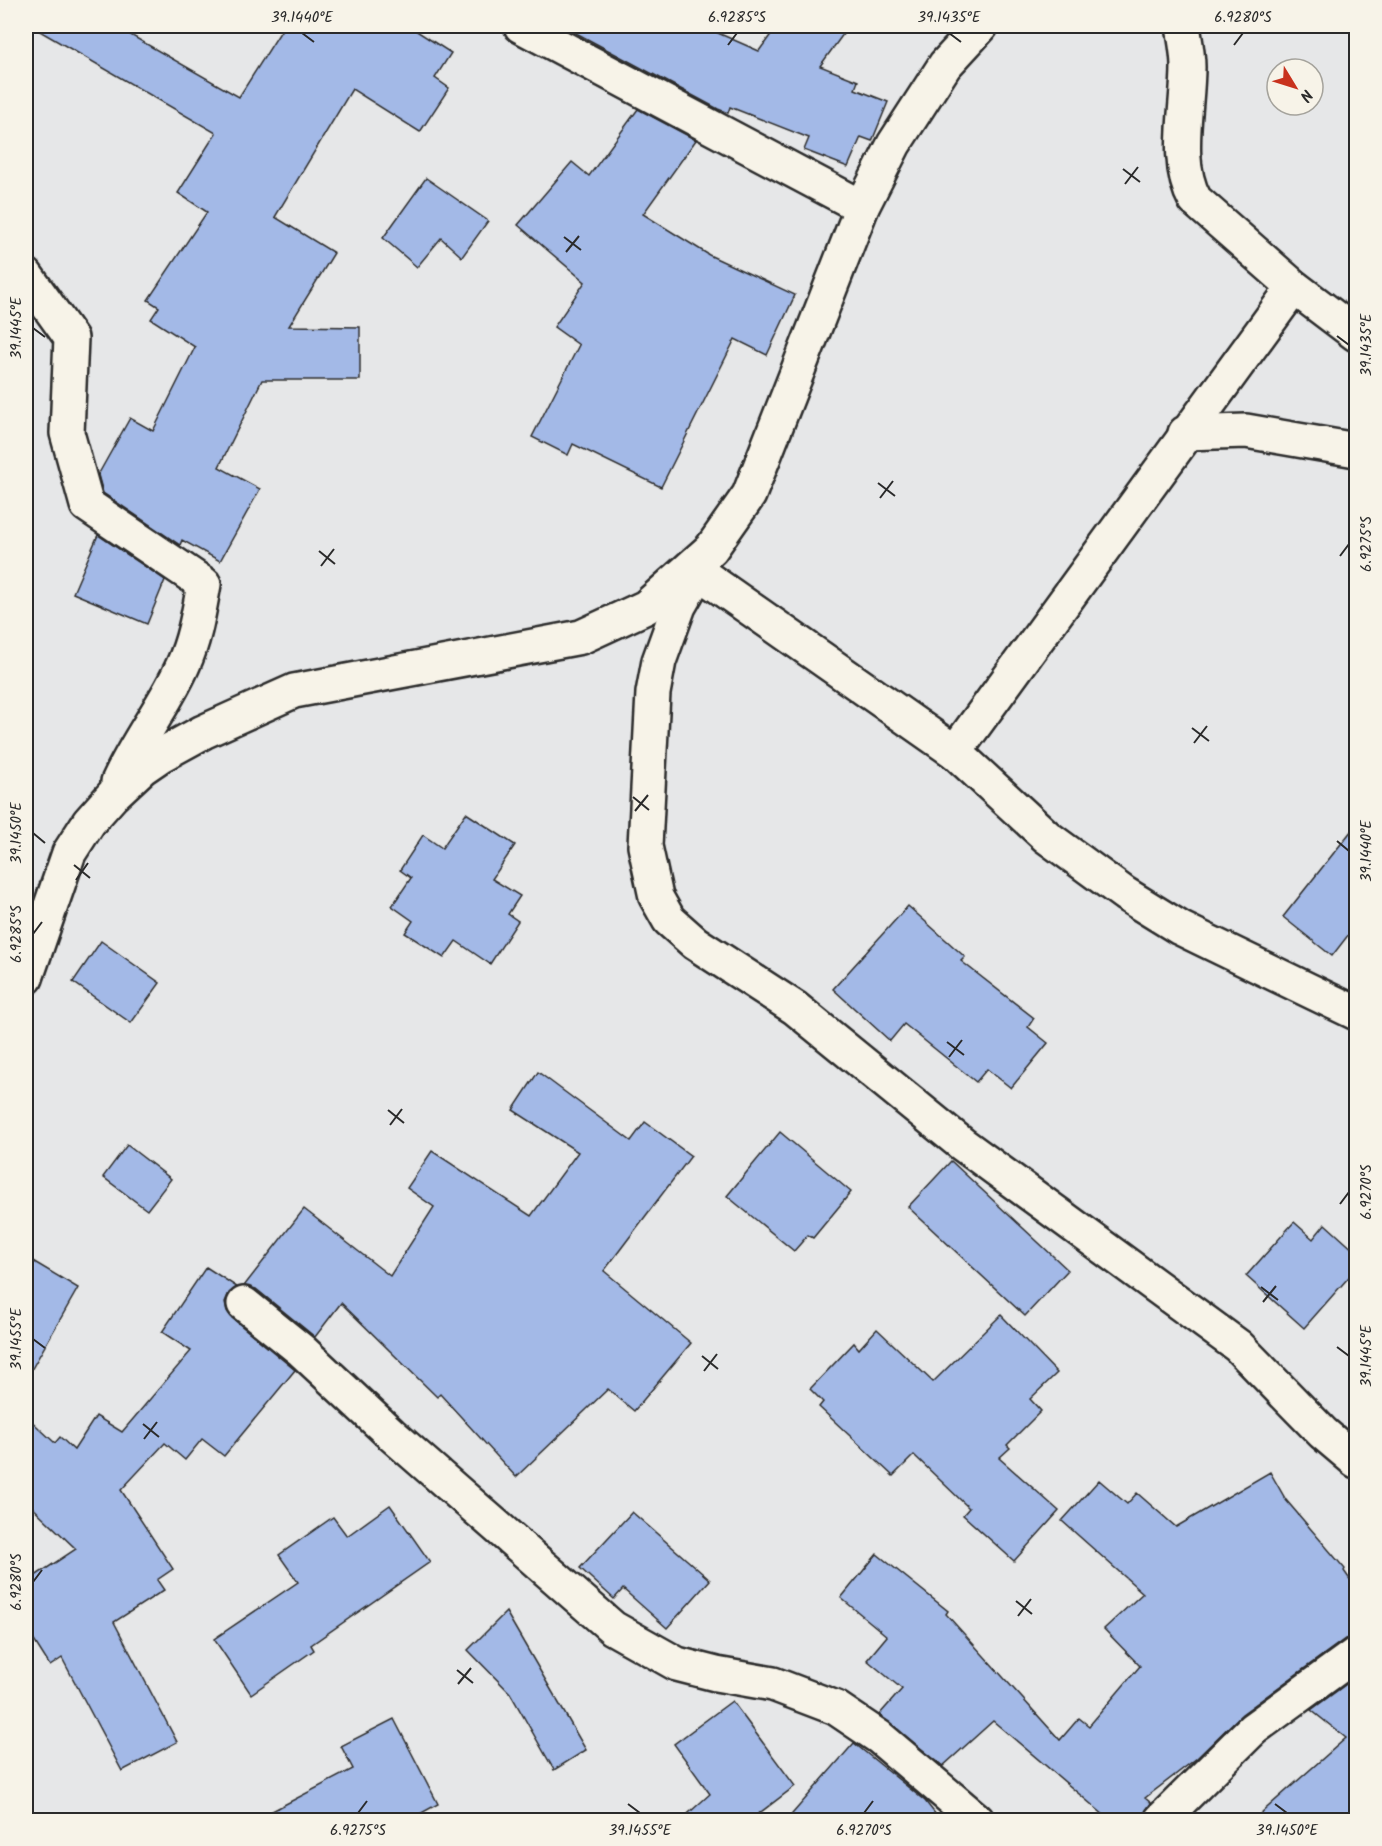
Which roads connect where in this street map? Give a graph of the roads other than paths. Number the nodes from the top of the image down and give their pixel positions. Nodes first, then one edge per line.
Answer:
1 (521, 26) edge
2 (981, 26) edge
3 (1183, 26) edge
4 (862, 207) junction
5 (26, 275) edge
6 (1294, 287) junction
7 (1356, 334) edge
8 (1185, 434) junction
9 (1356, 450) edge
10 (705, 561) junction
11 (955, 752) junction
12 (113, 795) junction
13 (26, 978) edge
14 (1356, 1013) edge
15 (244, 1304) dead end
16 (1356, 1461) edge
17 (1356, 1654) edge
18 (977, 1821) edge
19 (1161, 1821) edge

1 - 4 street
2 - 4 street
3 - 6 street
4 - 10 street
5 - 12 street
6 - 7 street
6 - 8 street
8 - 9 street
8 - 11 street
10 - 11 street
10 - 12 street
10 - 16 street
11 - 14 street
12 - 13 street
15 - 18 street
17 - 19 street

